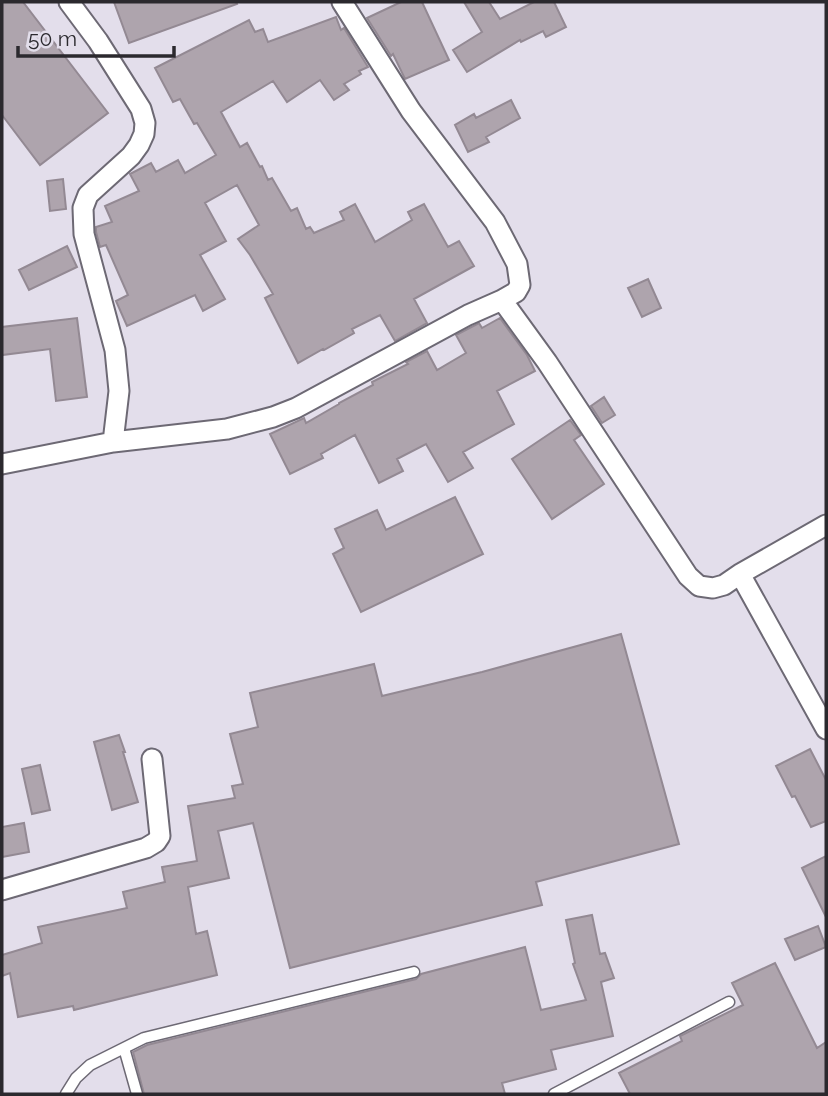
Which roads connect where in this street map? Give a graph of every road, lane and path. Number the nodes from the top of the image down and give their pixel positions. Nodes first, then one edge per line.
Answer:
1 (69, 2) edge
2 (342, 2) edge
3 (502, 300) junction
4 (113, 442) junction
5 (2, 464) edge
6 (826, 525) edge
7 (740, 574) junction
8 (826, 729) edge
9 (152, 759) dead end
10 (2, 890) edge
11 (414, 972) dead end
12 (729, 1002) dead end
13 (124, 1048) junction
14 (66, 1094) edge
15 (137, 1094) edge
16 (554, 1094) edge

1 - 4 street
2 - 3 street
3 - 4 street
3 - 7 street
4 - 5 street
6 - 7 street
7 - 8 street
9 - 10 street
11 - 13 lane
12 - 16 lane
13 - 14 lane
13 - 15 lane

